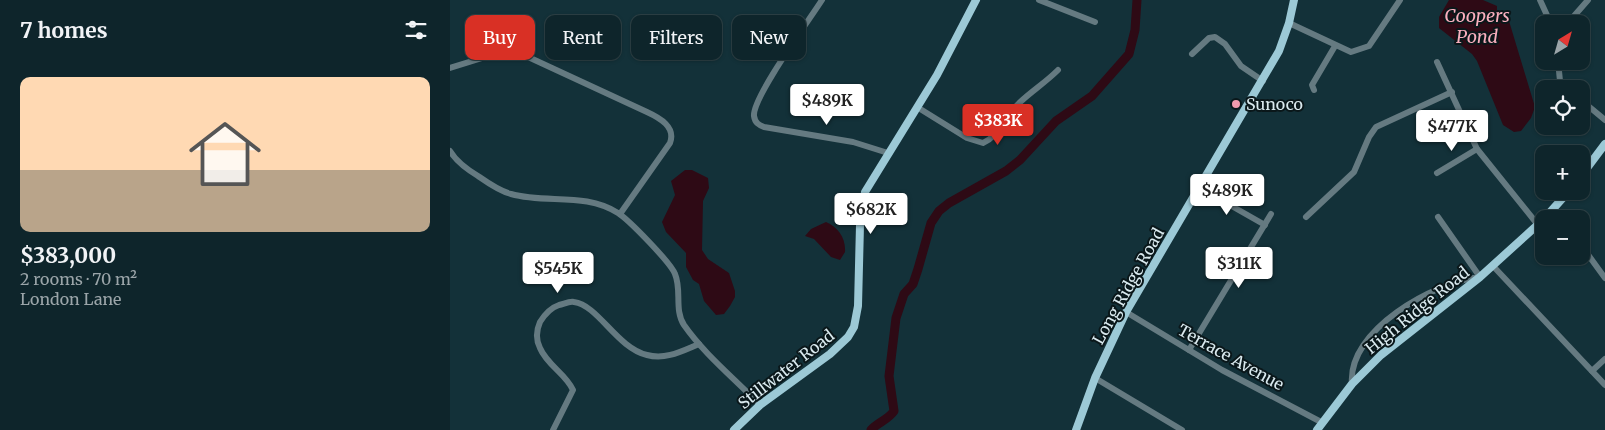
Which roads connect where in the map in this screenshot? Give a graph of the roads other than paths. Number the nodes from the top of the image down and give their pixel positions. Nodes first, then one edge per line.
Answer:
1 (822, 0) edge
2 (976, 0) edge
3 (1039, 0) edge
4 (1294, 0) edge
5 (1400, 0) edge
6 (1540, 0) edge
7 (1588, 0) edge
8 (1547, 15) edge
9 (1575, 15) edge
10 (1095, 22) dead end
11 (1289, 23) junction
12 (1335, 46) junction
13 (1192, 54) dead end
14 (1437, 62) dead end
15 (450, 68) edge
16 (1058, 70) dead end
17 (1263, 81) junction
18 (1314, 90) dead end
19 (1452, 92) junction
20 (917, 107) junction
21 (1590, 108) edge
22 (1605, 120) edge
23 (1605, 144) edge
24 (1478, 150) junction
25 (450, 151) edge
26 (888, 153) junction
27 (1590, 164) edge
28 (1437, 174) dead end
29 (1200, 188) junction
30 (1561, 200) edge
31 (1553, 210) edge
32 (1535, 213) edge
33 (620, 214) junction
34 (1271, 214) dead end
35 (1306, 217) dead end
36 (1438, 217) dead end
37 (1265, 225) junction
38 (1535, 227) edge
39 (1590, 259) edge
40 (1493, 266) junction
41 (1480, 277) junction
42 (1605, 278) edge
43 (1126, 312) junction
44 (699, 344) junction
45 (1189, 350) junction
46 (1605, 359) edge
47 (1592, 371) junction
48 (1095, 378) junction
49 (1352, 384) junction
50 (1605, 385) edge
51 (760, 405) junction
52 (1323, 423) junction
53 (553, 430) edge
54 (734, 430) edge
55 (1076, 430) edge
56 (1182, 430) edge
57 (1317, 430) edge

1 - 26 street
2 - 20 main road, Stillwater Road
3 - 10 street
4 - 11 main road, Long Ridge Road
5 - 12 street
6 - 8 street
7 - 9 street
11 - 12 street
11 - 17 main road, Long Ridge Road
12 - 18 street
13 - 17 street
14 - 19 street
15 - 33 street
16 - 20 street
17 - 29 main road, Long Ridge Road
19 - 24 street
19 - 35 street
20 - 26 main road, Stillwater Road
21 - 22 street
23 - 27 main road
24 - 28 street
24 - 32 street
25 - 33 street
26 - 51 main road, Stillwater Road
29 - 37 street
29 - 43 main road, Long Ridge Road
30 - 31 main road, High Ridge Road
33 - 44 street
34 - 37 street
36 - 41 street
37 - 45 street
38 - 40 main road, High Ridge Road
39 - 42 street
40 - 41 main road, High Ridge Road
40 - 47 street
41 - 49 main road, High Ridge Road
41 - 49 street
43 - 45 street, Terrace Avenue
43 - 48 main road, Long Ridge Road
44 - 51 street
44 - 53 street
45 - 52 street, Terrace Avenue
46 - 47 street
47 - 50 street
48 - 55 main road, Long Ridge Road
48 - 56 street
49 - 52 main road, High Ridge Road
51 - 54 main road, Stillwater Road
52 - 57 main road, High Ridge Road

